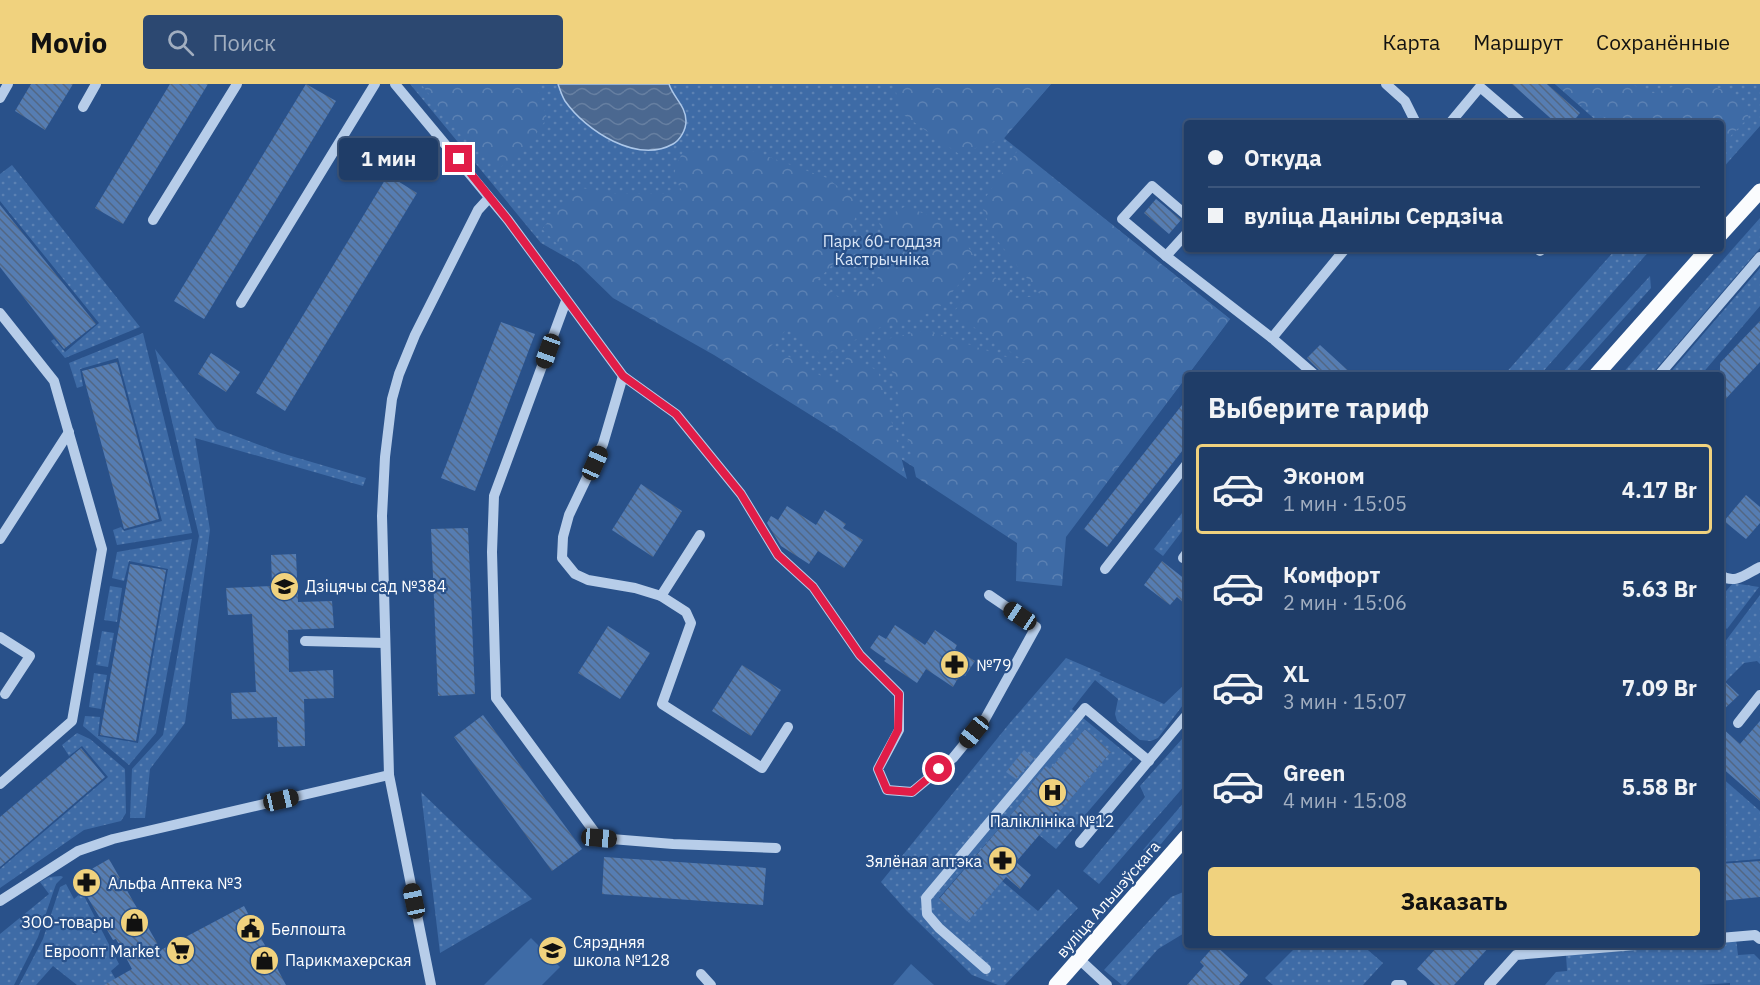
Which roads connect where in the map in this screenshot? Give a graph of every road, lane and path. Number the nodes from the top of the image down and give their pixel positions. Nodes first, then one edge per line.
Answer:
1 (8, 84) edge
2 (96, 84) edge
3 (237, 84) edge
4 (375, 84) edge
5 (395, 84) edge
6 (1386, 84) edge
7 (1479, 86) edge
8 (0, 98) edge
9 (83, 106) dead end
10 (1414, 120) edge
11 (1451, 120) edge
12 (1519, 120) edge
13 (1760, 191) edge
14 (489, 198) junction
15 (1184, 213) edge
16 (153, 220) dead end
17 (1724, 231) edge
18 (1184, 236) edge
19 (1343, 252) edge
20 (1705, 252) edge
21 (1166, 256) junction
22 (1760, 257) edge
23 (566, 301) junction
24 (241, 303) dead end
25 (0, 313) edge
26 (1272, 338) junction
27 (1312, 372) edge
28 (1599, 372) edge
29 (1662, 372) edge
30 (623, 376) junction
31 (69, 432) junction
32 (1184, 468) edge
33 (700, 535) dead end
34 (0, 539) edge
35 (1760, 567) edge
36 (1105, 569) dead end
37 (1724, 578) edge
38 (989, 595) dead end
39 (661, 597) junction
40 (0, 637) edge
41 (304, 641) dead end
42 (385, 643) junction
43 (5, 694) dead end
44 (1760, 694) edge
45 (1184, 718) edge
46 (1738, 723) dead end
47 (788, 727) dead end
48 (1149, 761) junction
49 (389, 775) junction
50 (0, 784) edge
51 (1184, 839) edge
52 (1080, 843) dead end
53 (776, 848) dead end
54 (0, 902) edge
55 (1724, 938) edge
56 (1760, 939) edge
57 (1599, 948) edge
58 (1079, 959) junction
59 (986, 969) dead end
60 (701, 974) dead end
61 (431, 985) edge
62 (711, 985) edge
63 (1056, 985) edge
64 (1107, 985) edge
65 (1396, 985) edge
66 (1402, 985) edge
67 (1488, 985) edge

1 - 8 street
2 - 9 street
3 - 16 street
4 - 24 street
5 - 14 street
6 - 10 street
7 - 11 street
7 - 12 street
13 - 17 main road
14 - 23 street
14 - 42 street
15 - 21 street
18 - 21 street
19 - 26 street
20 - 28 main road
21 - 26 street
22 - 29 street
23 - 30 street
23 - 53 street
25 - 31 street
26 - 27 street
30 - 38 street
30 - 39 street
31 - 34 street
31 - 50 street
32 - 36 street
33 - 39 street
35 - 37 street
39 - 47 street
40 - 43 street
41 - 42 street
42 - 49 street
44 - 46 street
45 - 48 street
48 - 52 street
48 - 59 street
49 - 54 street
49 - 61 street
51 - 58 main road, вуліца Альшэўскага
55 - 56 street
57 - 67 street
58 - 63 main road, вуліца Альшэўскага
58 - 64 street
60 - 62 street
65 - 66 street

